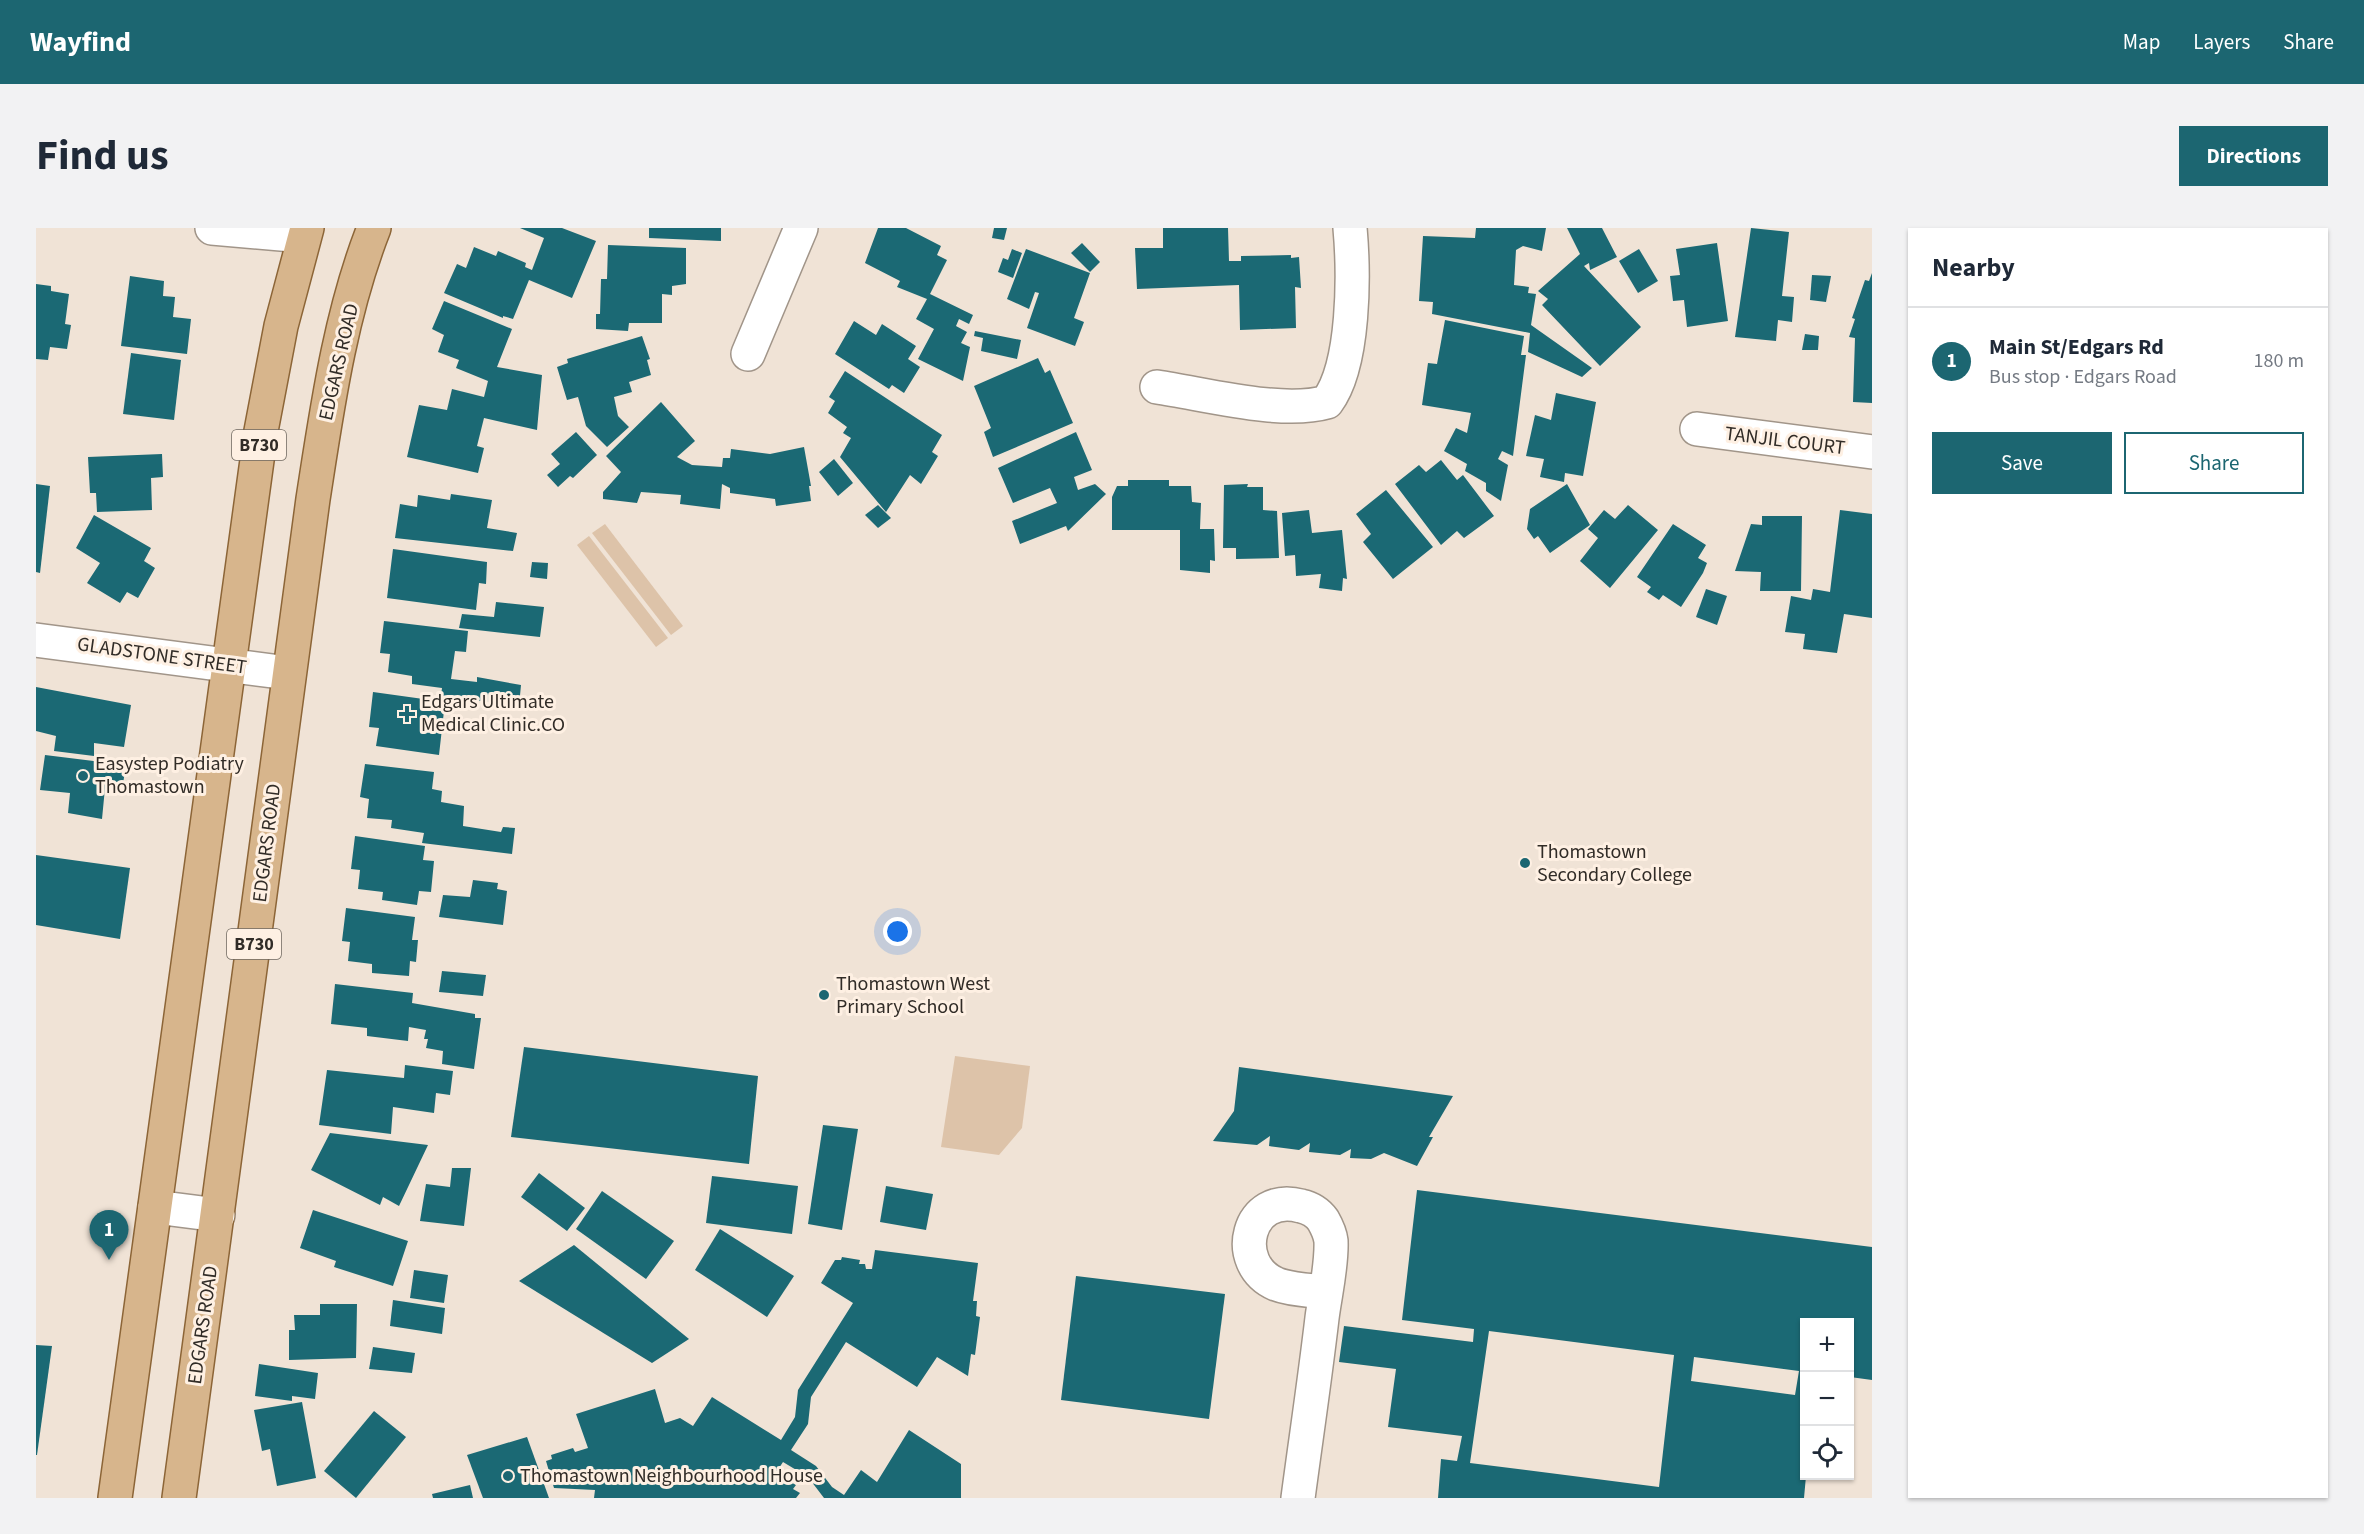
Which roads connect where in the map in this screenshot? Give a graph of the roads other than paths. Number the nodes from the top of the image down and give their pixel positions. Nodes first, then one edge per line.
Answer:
1 (212, 228) edge
2 (374, 228) edge
3 (801, 228) edge
4 (1350, 228) edge
5 (305, 232) edge
6 (748, 354) dead end
7 (1157, 387) dead end
8 (1697, 429) dead end
9 (1872, 452) edge
10 (36, 640) edge
11 (228, 664) junction
12 (288, 673) junction
13 (155, 1207) junction
14 (218, 1215) junction
15 (1325, 1292) dead end
16 (115, 1498) edge
17 (179, 1498) edge
18 (1298, 1498) edge

1 - 5 street
2 - 12 main road, EDGARS ROAD / B730
3 - 6 street
4 - 7 street
5 - 11 main road, B730
8 - 9 street, TANJIL COURT
10 - 11 street, GLADSTONE STREET
11 - 12 street, GLADSTONE STREET
11 - 13 main road, B730
12 - 14 main road, EDGARS ROAD / B730
13 - 14 street
13 - 16 main road, B730
14 - 17 main road, EDGARS ROAD / B730
15 - 18 street

